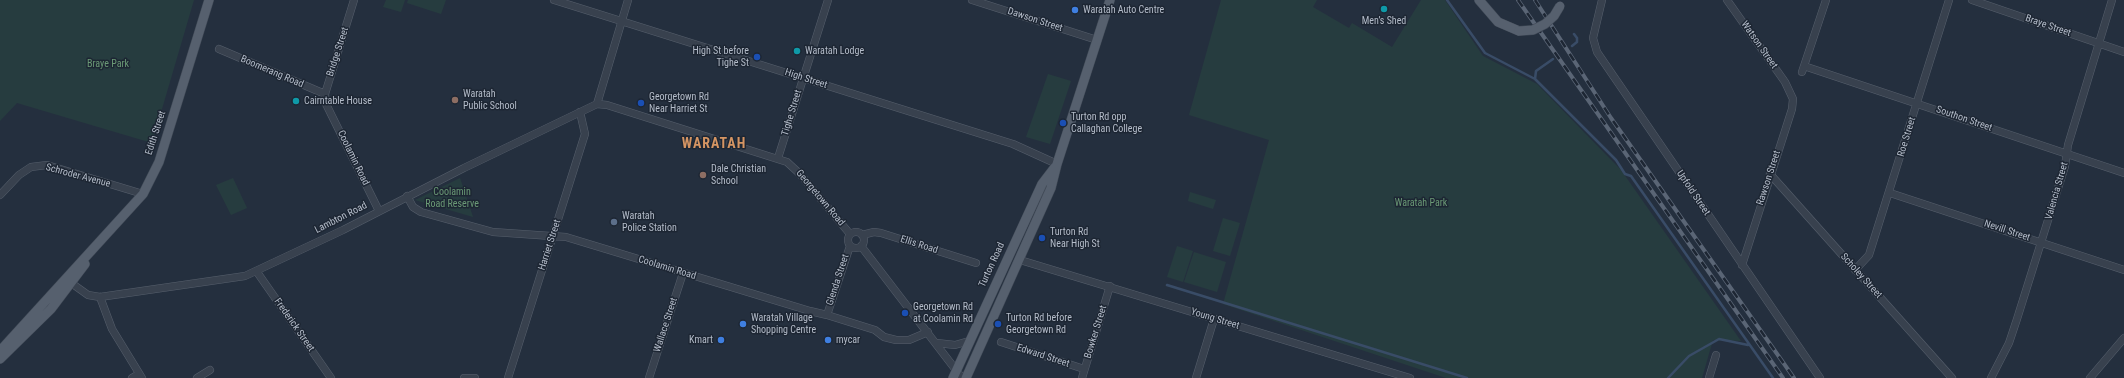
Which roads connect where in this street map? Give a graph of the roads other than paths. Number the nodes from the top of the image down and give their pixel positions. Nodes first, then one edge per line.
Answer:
1 (209, 0) edge
2 (354, 0) edge
3 (554, 0) edge
4 (628, 0) edge
5 (828, 0) edge
6 (972, 0) edge
7 (1110, 0) edge
8 (1479, 0) edge
9 (1602, 0) edge
10 (1727, 0) edge
11 (1826, 0) edge
12 (1949, 0) edge
13 (1972, 0) edge
14 (2112, 0) edge
15 (1560, 3) edge
16 (622, 21) junction
17 (1097, 40) junction
18 (2099, 43) junction
19 (219, 49) dead end
20 (2124, 52) edge
21 (802, 78) junction
22 (1791, 91) joint
23 (325, 94) junction
24 (1918, 103) junction
25 (326, 104) joint
26 (597, 104) junction
27 (580, 112) junction
28 (2067, 154) junction
29 (778, 158) junction
30 (1057, 164) junction
31 (2124, 173) edge
32 (1770, 174) junction
33 (1890, 193) junction
34 (143, 194) junction
35 (0, 195) edge
36 (407, 196) junction
37 (379, 211) junction
38 (850, 234) junction
39 (862, 235) junction
40 (553, 236) junction
41 (2041, 243) junction
42 (850, 246) junction
43 (861, 246) junction
44 (1020, 260) junction
45 (976, 263) dead end
46 (1742, 265) junction
47 (1855, 270) junction
48 (2124, 270) edge
49 (257, 272) junction
50 (683, 273) junction
51 (68, 281) junction
52 (1110, 286) junction
53 (100, 297) junction
54 (827, 314) junction
55 (1214, 319) junction
56 (928, 332) junction
57 (2124, 338) edge
58 (969, 341) junction
59 (1002, 342) dead end
60 (937, 343) junction
61 (0, 351) edge
62 (1716, 354) dead end
63 (0, 359) edge
64 (1084, 369) junction
65 (210, 370) dead end
66 (955, 374) edge
67 (141, 376) edge
68 (132, 378) edge
69 (197, 378) edge
70 (331, 378) edge
71 (464, 378) edge
72 (474, 378) edge
73 (508, 378) edge
74 (649, 378) edge
75 (962, 378) edge
76 (966, 378) edge
77 (1082, 378) edge
78 (1196, 378) edge
79 (1410, 378) edge
80 (1709, 378) edge
81 (1820, 378) edge
82 (1952, 378) edge
83 (1991, 378) edge
84 (2090, 378) edge

1 - 34 main road, Edith Street
2 - 23 street, Bridge Street
3 - 16 street, High Street
4 - 16 street
5 - 21 street, Tighe Street
6 - 17 street, Dawson Street
7 - 17 main road, Turton Road
8 - 15 main road, bridge
9 - 46 street, Upfold Street
10 - 22 street, Watson Street
11 - 24 street, Southon Street
12 - 24 street, Roe Street
13 - 18 street, Braye Street
14 - 18 street, Valencia Street
16 - 21 street, High Street
16 - 26 street
17 - 30 main road, Turton Road
18 - 20 street, Braye Street
18 - 28 street, Valencia Street
19 - 23 street, Boomerang Road
21 - 29 street, Tighe Street
21 - 30 street, High Street
22 - 32 street, Rawson Street
23 - 25 street, Bridge Street
24 - 28 street, Southon Street
24 - 33 street, Roe Street
25 - 37 street, Coolamin Road
26 - 27 street, Lambton Road
26 - 29 street, Georgetown Road
27 - 36 street, Lambton Road
27 - 40 street, Harriet Street
28 - 31 street, Southon Street
28 - 41 street, Valencia Street
29 - 38 street, Georgetown Road
30 - 44 main road, Turton Road
30 - 58 main road, Turton Road
32 - 46 street, Rawson Street
32 - 47 street, Scholey Street
33 - 41 street, Nevill Street
33 - 47 street, Roe Street
34 - 35 street, Schroder Avenue
34 - 51 main road, Edith Street
36 - 37 street, Lambton Road
36 - 40 street, Coolamin Road
37 - 49 street, Lambton Road
38 - 39 street
38 - 42 street
39 - 43 street
39 - 45 street, Ellis Road
40 - 50 street, Coolamin Road
40 - 73 street, Harriet Street
41 - 48 street, Nevill Street
41 - 83 street, Valencia Street
42 - 43 street
42 - 54 street, Glenda Street
43 - 56 street
44 - 52 street, Young Street
44 - 76 main road, Turton Road
46 - 81 street, Upfold Street
47 - 82 street, Scholey Street
49 - 53 street, Lambton Road
49 - 70 street, Frederick Street
50 - 54 street, Coolamin Road
50 - 74 street, Wallace Street
51 - 53 street, Lambton Road
51 - 61 main road, Edith Street
51 - 63 main road
52 - 55 street, Young Street
52 - 64 street, Bowker Street
53 - 67 street
54 - 56 street, Coolamin Road
55 - 78 street
55 - 79 street, Young Street
56 - 60 street
57 - 84 street
58 - 60 street
58 - 66 main road, Turton Road
59 - 64 street, Edward Street
60 - 66 street
62 - 80 street
64 - 77 street, Bowker Street
65 - 69 street
66 - 75 street
67 - 68 street
71 - 72 street

